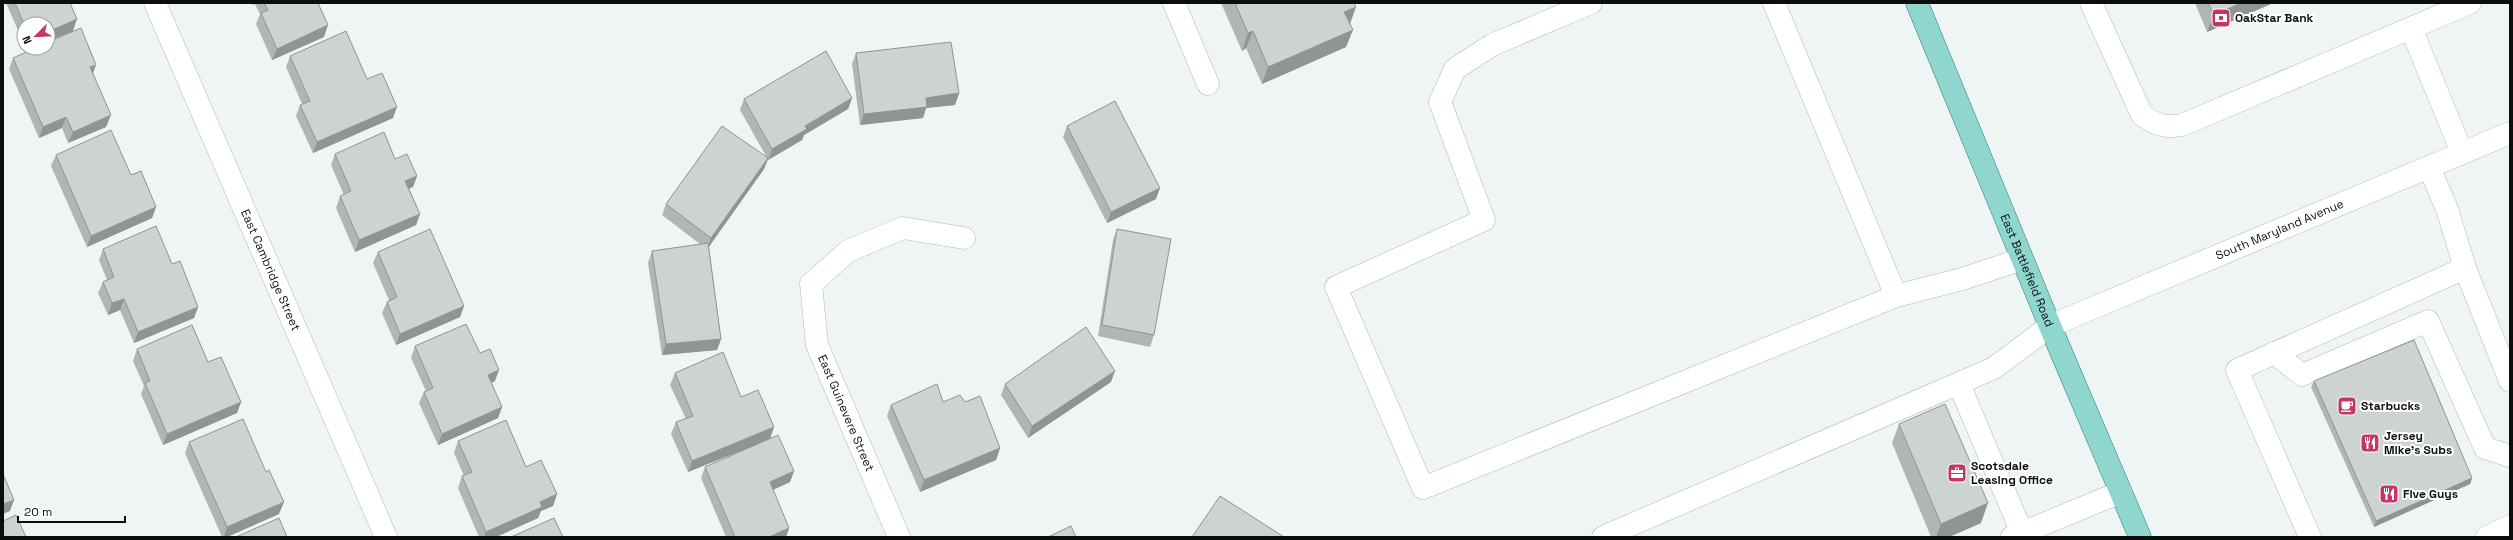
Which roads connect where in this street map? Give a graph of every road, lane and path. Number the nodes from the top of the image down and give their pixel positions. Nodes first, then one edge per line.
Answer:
1 (155, 3) edge
2 (1174, 3) edge
3 (1591, 3) edge
4 (1774, 3) edge
5 (1917, 3) edge
6 (2091, 3) edge
7 (2470, 3) edge
8 (2446, 8) edge
9 (2411, 28) junction
10 (1208, 84) dead end
11 (2510, 133) edge
12 (2462, 153) junction
13 (2429, 167) junction
14 (964, 238) dead end
15 (2022, 259) junction
16 (2465, 268) junction
17 (1896, 296) junction
18 (2050, 326) junction
19 (2274, 353) junction
20 (2510, 381) edge
21 (1959, 384) junction
22 (2510, 456) edge
23 (2121, 492) junction
24 (2510, 526) edge
25 (2017, 535) edge
26 (386, 537) edge
27 (899, 537) edge
28 (1602, 537) edge
29 (2140, 537) edge
30 (2310, 537) edge
31 (2487, 537) edge

1 - 26 street, East Cambridge Street
2 - 10 street
3 - 17 street
4 - 17 street
5 - 15 main road, East Battlefield Road
6 - 9 street
7 - 8 street
8 - 9 street
9 - 12 street
11 - 12 street, South Maryland Avenue
12 - 13 street, South Maryland Avenue
13 - 16 street
13 - 18 street, South Maryland Avenue
14 - 27 street, East Guinevere Street
15 - 17 street
15 - 18 main road, East Battlefield Road
16 - 19 street
16 - 20 street
18 - 21 street, South Maryland Avenue
18 - 23 main road, East Battlefield Road
19 - 22 street
19 - 30 street
21 - 25 street
21 - 28 street, South Maryland Avenue
23 - 25 street
23 - 29 main road, East Battlefield Road
24 - 31 street

